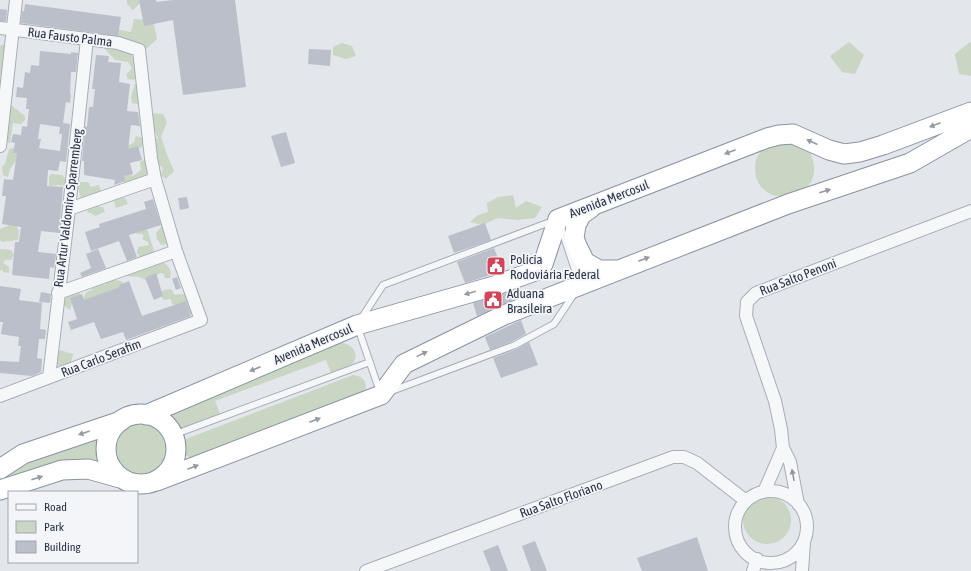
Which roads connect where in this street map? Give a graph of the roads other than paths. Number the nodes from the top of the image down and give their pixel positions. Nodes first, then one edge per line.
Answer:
1 (16, 0) edge
2 (6, 29) edge
3 (87, 39) junction
4 (3, 102) edge
5 (971, 112) edge
6 (971, 128) edge
7 (0, 146) edge
8 (155, 180) junction
9 (596, 204) junction
10 (69, 209) junction
11 (971, 211) edge
12 (558, 219) junction
13 (176, 251) junction
14 (616, 270) junction
15 (580, 285) junction
16 (58, 293) junction
17 (358, 325) junction
18 (370, 362) junction
19 (49, 377) junction
20 (381, 394) junction
21 (0, 396) edge
22 (146, 415) junction
23 (121, 421) junction
24 (173, 435) junction
25 (783, 448) junction
26 (0, 469) edge
27 (120, 478) junction
28 (157, 481) junction
29 (0, 490) edge
30 (764, 492) junction
31 (746, 501) junction
32 (798, 504) junction
33 (804, 542) junction
34 (766, 564) edge
35 (366, 571) edge
36 (753, 571) edge
37 (802, 571) edge

1 - 2 street
2 - 3 street, Rua Fausto Palma
2 - 4 street
3 - 8 street, Rua Fausto Palma
3 - 10 street, Rua Artur Valdomiro Sparremberg
4 - 7 street
5 -> 9 highway, Avenida Mercosul
14 -> 6 highway
8 - 10 street
8 - 13 street
9 - 12 highway, Avenida Mercosul
9 - 14 highway
10 - 16 street, Rua Artur Valdomiro Sparremberg
11 - 25 street, Rua Salto Penoni
12 - 15 lane
12 - 17 lane
12 -> 17 highway, Avenida Mercosul
13 - 16 street
13 - 19 street, Rua Carlo Serafim
14 - 15 highway
20 -> 15 highway
15 - 20 lane
16 - 19 street, Rua Artur Valdomiro Sparremberg
17 - 18 lane
17 -> 22 highway, Avenida Mercosul
18 - 20 lane
18 - 24 lane
19 - 21 street, Rua Carlo Serafim
28 -> 20 highway
22 - 23 highway, Avenida Mercosul
22 - 24 highway
23 -> 26 highway, Avenida Mercosul
23 - 27 highway
24 - 28 highway
25 - 30 street
32 -> 25 street, Rua Salto Penoni
27 - 28 highway
29 -> 27 highway
30 - 31 street
30 - 32 street
31 - 34 street
31 - 35 street, Rua Salto Floriano
32 - 33 street
33 - 34 street
33 - 37 street
34 - 36 street

